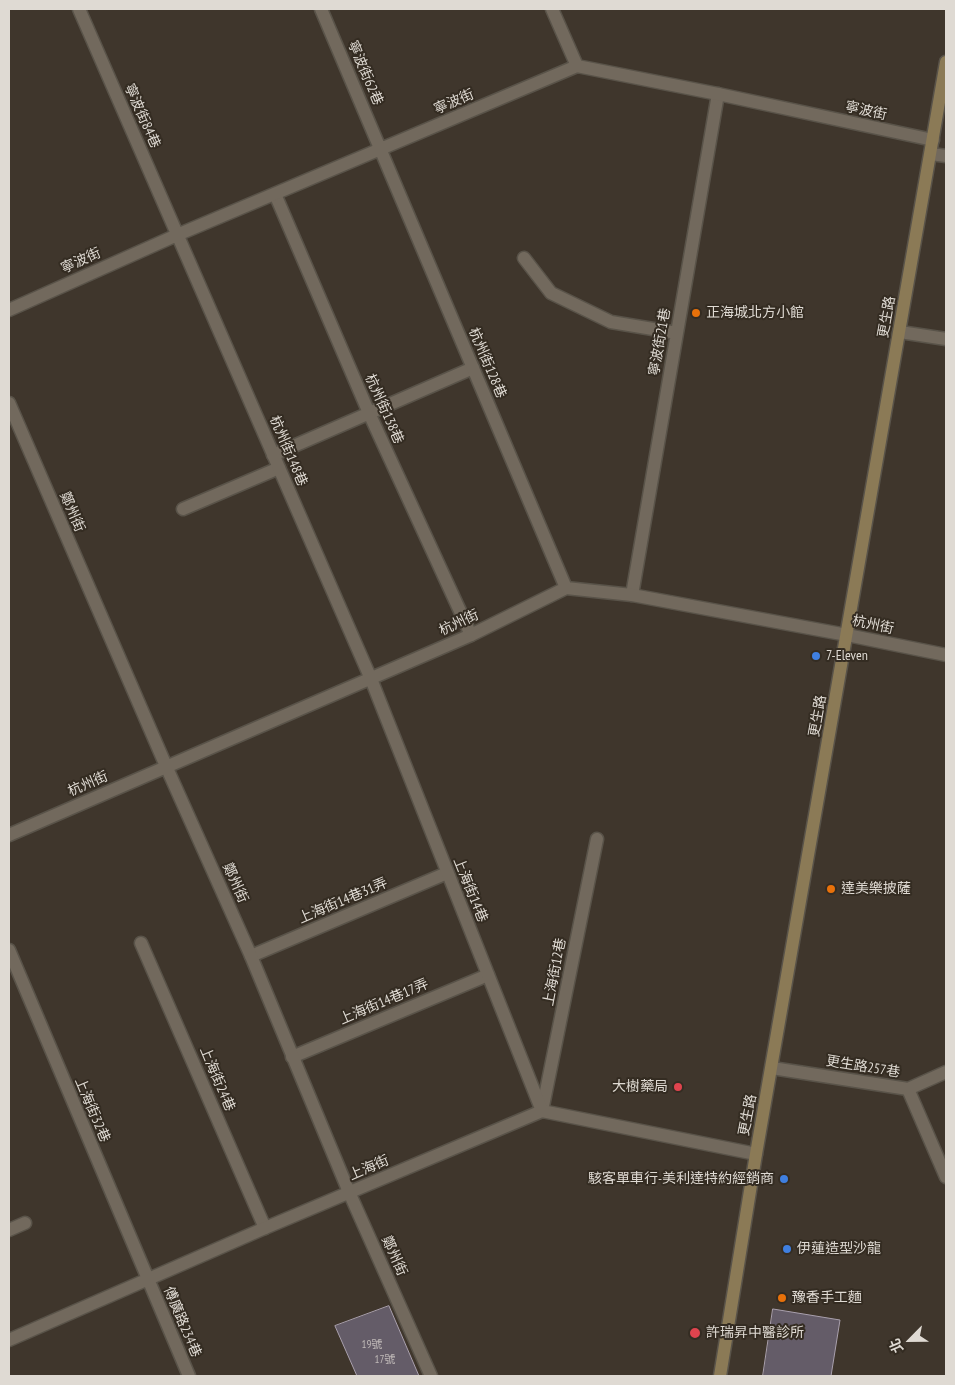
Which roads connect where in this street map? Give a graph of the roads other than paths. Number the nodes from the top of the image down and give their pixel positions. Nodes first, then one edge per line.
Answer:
1 (79, 9) edge
2 (321, 9) edge
3 (552, 9) edge
4 (946, 62) edge
5 (578, 66) junction
6 (718, 94) junction
7 (933, 140) junction
8 (380, 149) junction
9 (931, 154) junction
10 (946, 156) edge
11 (275, 194) junction
12 (178, 235) junction
13 (524, 258) dead end
14 (9, 310) edge
15 (900, 332) junction
16 (677, 333) junction
17 (946, 339) edge
18 (473, 368) junction
19 (9, 404) edge
20 (369, 413) junction
21 (273, 456) junction
22 (279, 468) junction
23 (183, 509) dead end
24 (566, 588) junction
25 (632, 595) junction
26 (471, 635) junction
27 (847, 635) junction
28 (946, 656) edge
29 (371, 679) junction
30 (166, 766) junction
31 (9, 834) edge
32 (597, 839) dead end
33 (447, 873) junction
34 (141, 943) dead end
35 (9, 950) edge
36 (251, 956) junction
37 (488, 975) junction
38 (292, 1056) junction
39 (772, 1068) junction
40 (946, 1072) edge
41 (908, 1089) junction
42 (542, 1111) junction
43 (756, 1154) junction
44 (946, 1177) edge
45 (350, 1192) junction
46 (25, 1223) dead end
47 (265, 1228) junction
48 (9, 1230) edge
49 (147, 1280) junction
50 (9, 1340) edge
51 (189, 1376) edge
52 (431, 1376) edge
53 (720, 1376) edge

1 - 12 street, 寧波街84巷
2 - 8 street, 寧波街62巷
3 - 5 street
4 - 7 street, 更生路
5 - 6 street, 寧波街
5 - 8 street, 寧波街
6 - 7 street, 寧波街
6 - 16 street, 寧波街21巷
7 - 9 street, 更生路
8 - 11 street, 寧波街
8 - 18 street, 杭州街128巷
9 - 10 street
9 - 15 street, 更生路
11 - 12 street, 寧波街
11 - 20 street, 杭州街138巷
12 - 14 street, 寧波街
12 - 21 street, 杭州街148巷
13 - 16 street
15 - 17 street
15 - 27 street, 更生路
16 - 25 street, 寧波街21巷
18 - 20 street
18 - 24 street, 杭州街128巷
19 - 30 street, 鄭州街
20 - 21 street
20 - 26 street, 杭州街138巷
21 - 22 street, 杭州街148巷
22 - 23 street
22 - 29 street, 杭州街148巷
24 - 25 street, 杭州街
24 - 26 street, 杭州街
25 - 27 street, 杭州街
26 - 29 street, 杭州街
27 - 28 street, 杭州街
27 - 39 street, 更生路
29 - 30 street, 杭州街
29 - 33 street, 上海街14巷
30 - 31 street, 杭州街
30 - 36 street, 鄭州街
32 - 42 street, 上海街12巷
33 - 36 street, 上海街14巷31弄
33 - 37 street, 上海街14巷
34 - 47 street, 上海街24巷
35 - 49 street, 上海街32巷
36 - 38 street, 鄭州街
37 - 38 street, 上海街14巷17弄
37 - 42 street, 上海街14巷
38 - 45 street, 鄭州街
39 - 41 street, 更生路257巷
39 - 43 street, 更生路
40 - 41 street, 更生路257巷
41 - 44 street
42 - 43 street
42 - 45 street, 上海街
43 - 53 street, 更生路
45 - 47 street, 上海街
45 - 52 street, 鄭州街
46 - 48 street
47 - 49 street, 上海街
49 - 50 street, 上海街
49 - 51 street, 傅廣路234巷

